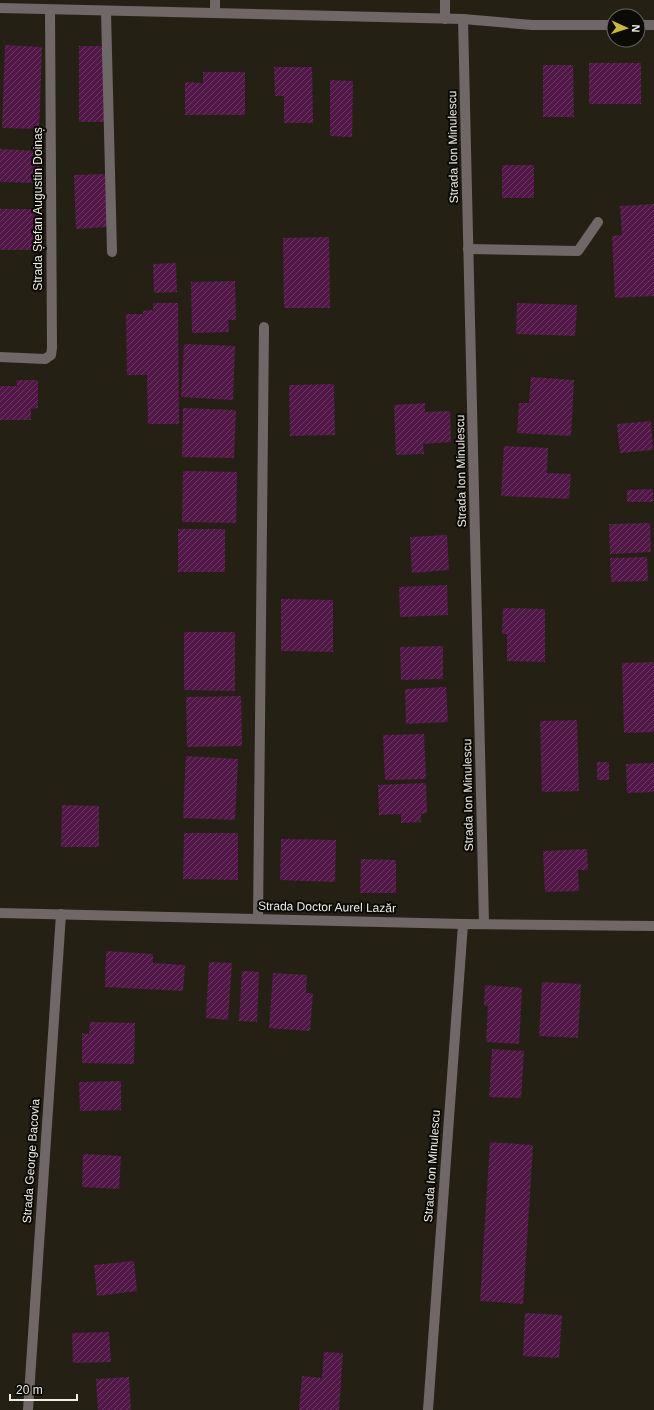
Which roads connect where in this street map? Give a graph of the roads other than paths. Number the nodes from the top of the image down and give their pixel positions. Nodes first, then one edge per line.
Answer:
1 (215, 0) edge
2 (445, 0) edge
3 (0, 8) edge
4 (50, 10) junction
5 (106, 12) junction
6 (215, 13) junction
7 (445, 19) junction
8 (463, 19) junction
9 (606, 25) edge
10 (598, 222) dead end
11 (468, 249) junction
12 (112, 252) dead end
13 (264, 327) dead end
14 (0, 357) edge
15 (0, 913) edge
16 (61, 914) junction
17 (258, 919) junction
18 (484, 923) junction
19 (463, 924) junction
20 (654, 926) edge
21 (28, 1410) edge
22 (428, 1410) edge

1 - 6 street
2 - 7 street
3 - 4 street
4 - 5 street
4 - 14 street, Strada Ștefan Augustin Doinaș
5 - 6 street
5 - 12 street
6 - 7 street
7 - 8 street
8 - 9 street
8 - 11 street, Strada Ion Minulescu
10 - 11 street
11 - 18 street, Strada Ion Minulescu
13 - 17 street
15 - 16 street, Strada Doctor Aurel Lazăr
16 - 17 street, Strada Doctor Aurel Lazăr
16 - 21 street, Strada George Bacovia
17 - 19 street, Strada Doctor Aurel Lazăr
18 - 19 street, Strada Doctor Aurel Lazăr
18 - 20 street, Strada Doctor Aurel Lazăr
19 - 22 street, Strada Ion Minulescu

